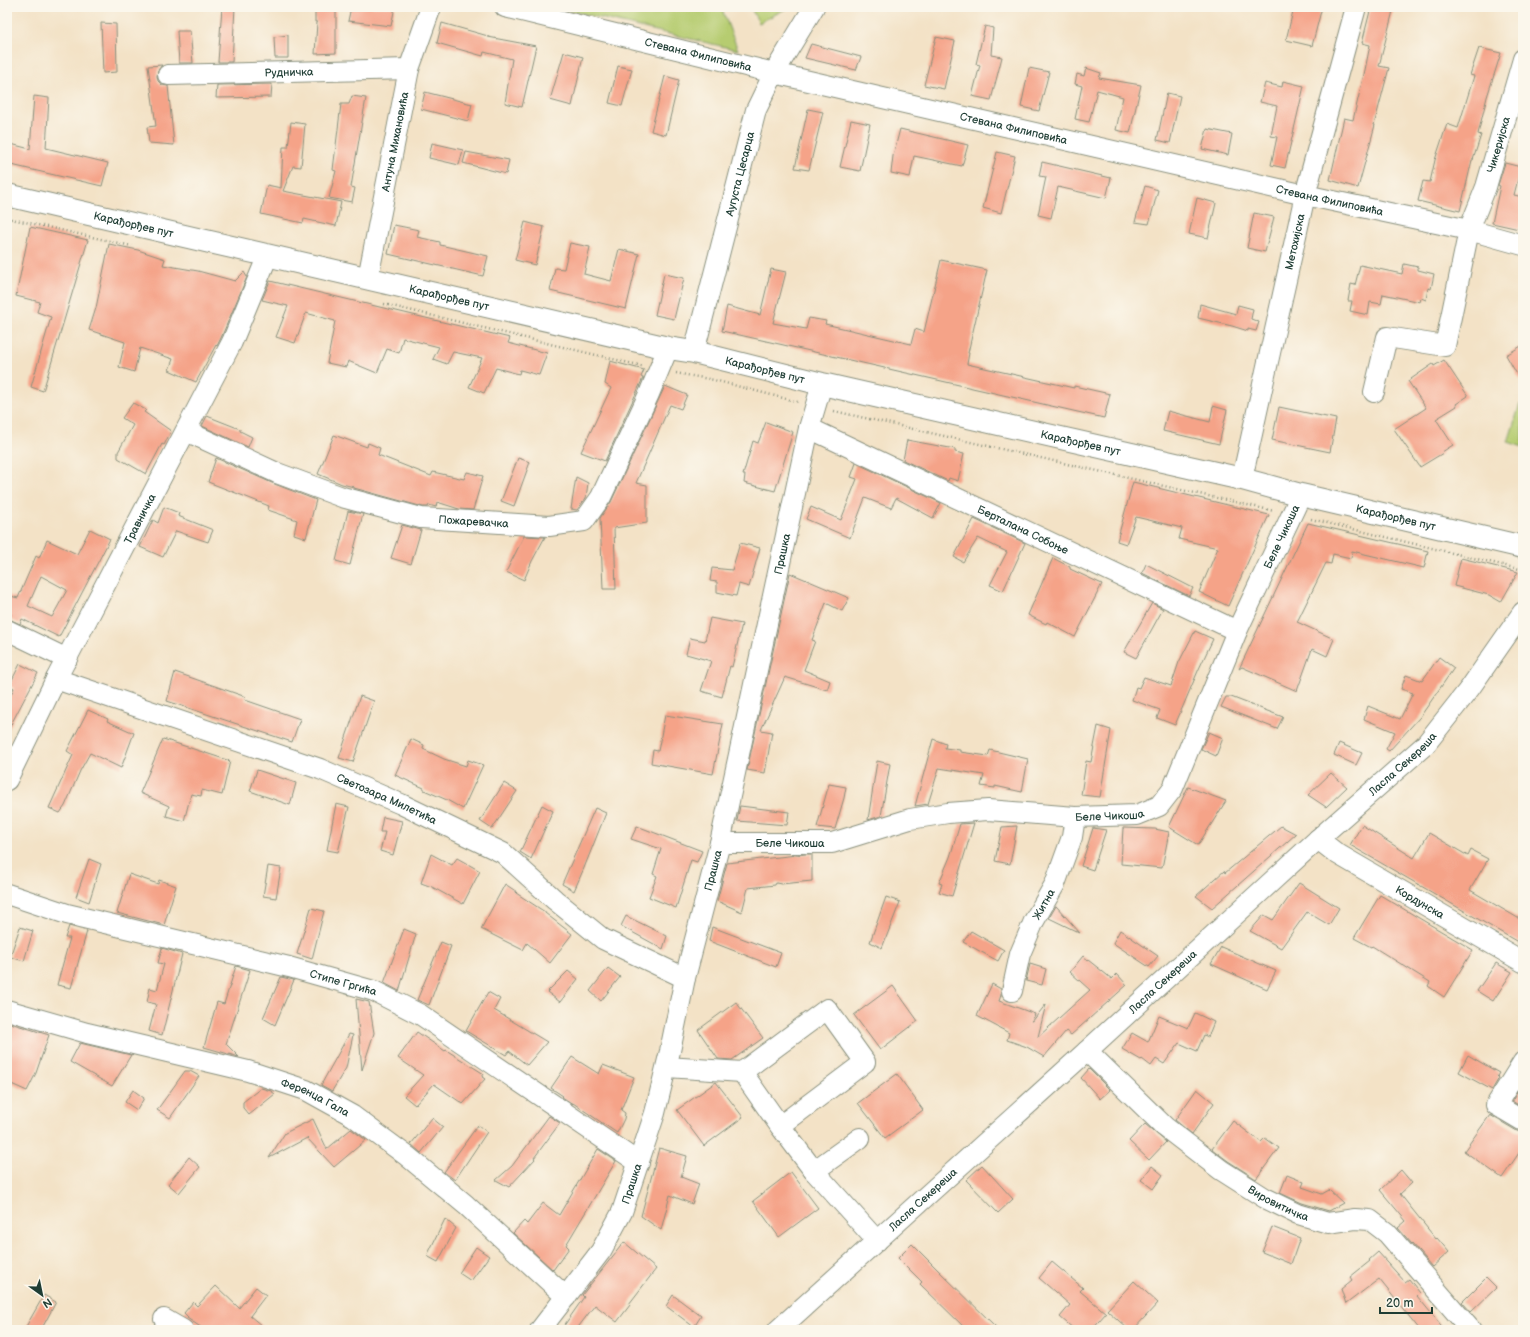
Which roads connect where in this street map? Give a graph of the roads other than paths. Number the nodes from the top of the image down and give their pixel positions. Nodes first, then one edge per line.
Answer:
1 (431, 7) edge
2 (505, 7) edge
3 (814, 7) edge
4 (1356, 7) edge
5 (1523, 59) edge
6 (409, 68) junction
7 (774, 73) junction
8 (168, 75) dead end
9 (7, 195) edge
10 (1305, 195) junction
11 (1469, 230) junction
12 (1523, 245) edge
13 (268, 255) junction
14 (368, 278) junction
15 (668, 348) junction
16 (694, 352) junction
17 (822, 384) junction
18 (1374, 392) dead end
19 (809, 428) junction
20 (186, 431) junction
21 (1242, 479) junction
22 (1302, 495) junction
23 (1523, 547) edge
24 (1523, 612) edge
25 (7, 630) edge
26 (1237, 631) junction
27 (67, 659) junction
28 (56, 679) junction
29 (7, 780) edge
30 (1075, 816) junction
31 (1318, 839) junction
32 (720, 843) junction
33 (7, 894) edge
34 (1523, 962) edge
35 (685, 978) junction
36 (1012, 991) dead end
37 (7, 1010) edge
38 (1087, 1051) junction
39 (1523, 1062) edge
40 (666, 1067) junction
41 (742, 1072) junction
42 (1523, 1121) edge
43 (780, 1126) junction
44 (860, 1138) dead end
45 (639, 1163) junction
46 (814, 1171) junction
47 (877, 1241) junction
48 (566, 1296) junction
49 (164, 1319) dead end
50 (183, 1330) edge
51 (540, 1330) edge
52 (778, 1330) edge
53 (1471, 1330) edge

1 - 6 street, Антуна Михановића
2 - 7 street, Стевана Филиповића
3 - 7 street, Аугуста Цесарца
4 - 10 street, Метохијска
5 - 11 street, Чикеријска
6 - 8 street, Рудничка
6 - 14 street, Антуна Михановића
7 - 10 street, Стевана Филиповића
7 - 16 street, Аугуста Цесарца
9 - 13 main road, Карађорђев пут
10 - 11 street, Стевана Филиповића
10 - 21 street, Метохијска
11 - 12 street, Стевана Филиповића
11 - 18 street, Чикеријска
13 - 14 main road, Карађорђев пут
13 - 20 street, Травничка
14 - 15 main road, Карађорђев пут
15 - 16 main road, Карађорђев пут
15 - 20 street, Пожаревачка
16 - 17 main road, Карађорђев пут
17 - 19 street, Прашка
17 - 21 main road, Карађорђев пут
19 - 26 street, Берталана Собоње
19 - 32 street, Прашка
20 - 27 street, Травничка
21 - 22 main road, Карађорђев пут
22 - 23 main road, Карађорђев пут
22 - 26 street, Беле Чикоша
24 - 31 street, Ласла Секереша
25 - 27 street
26 - 30 street, Беле Чикоша
27 - 28 street, Травничка
28 - 29 street, Травничка
28 - 35 street, Светозара Милетића
30 - 32 street, Беле Чикоша
30 - 36 street, Житна
31 - 34 street, Кордунска
31 - 38 street, Ласла Секереша
32 - 35 street, Прашка
33 - 45 street, Стипе Гргића
35 - 40 street, Прашка
37 - 48 street, Ференца Гала
38 - 47 street, Ласла Секереша
38 - 53 street, Вировитичка
39 - 42 street
40 - 41 street
40 - 45 street, Прашка
41 - 43 street
41 - 43 street
43 - 46 street
44 - 46 street
45 - 48 street, Прашка
46 - 47 street
47 - 52 street, Ласла Секереша
48 - 51 street, Прашка
49 - 50 street

